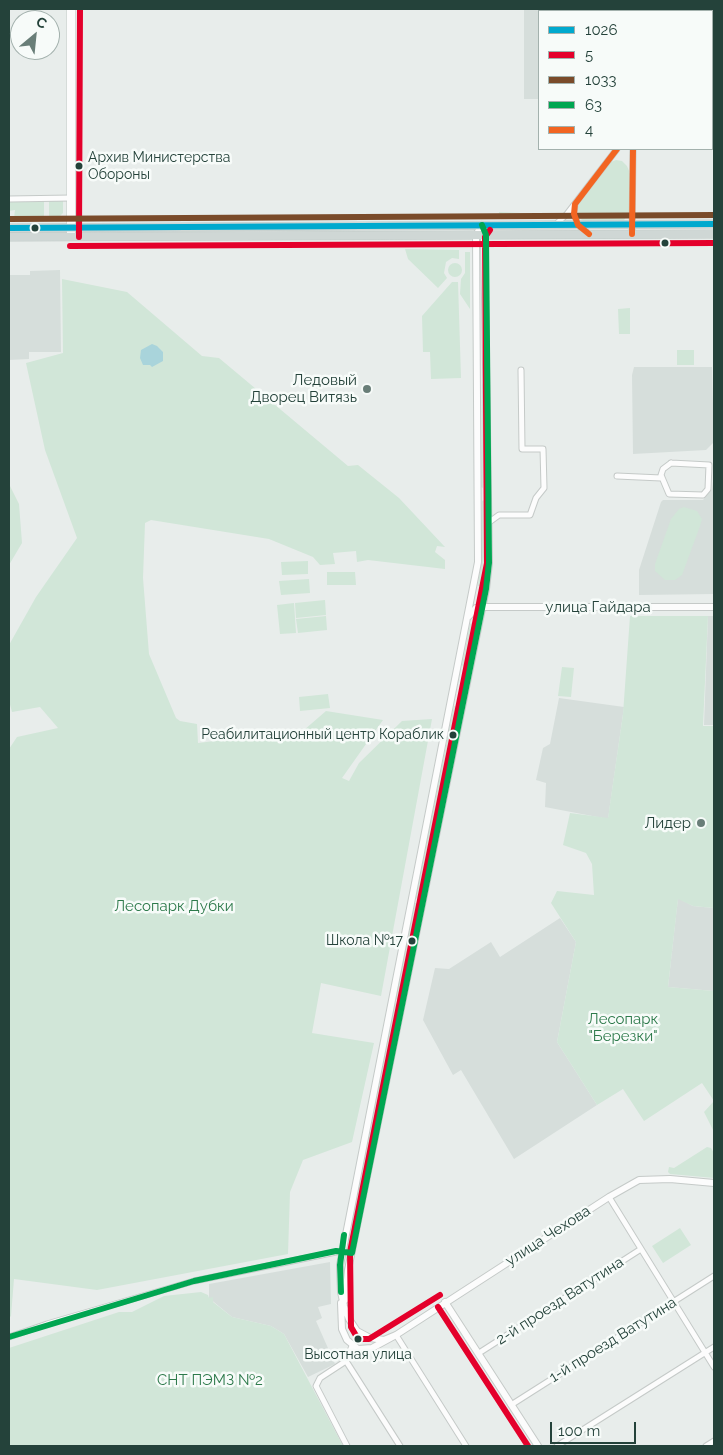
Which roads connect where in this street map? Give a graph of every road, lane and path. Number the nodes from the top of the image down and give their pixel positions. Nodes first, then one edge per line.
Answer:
1 (71, 9) edge
2 (615, 150) edge
3 (633, 150) edge
4 (71, 198) junction
5 (9, 199) edge
6 (575, 204) junction
7 (714, 224) edge
8 (482, 225) junction
9 (555, 225) junction
10 (578, 225) junction
11 (632, 225) junction
12 (9, 228) edge
13 (71, 228) junction
14 (589, 234) junction
15 (632, 234) junction
16 (714, 234) edge
17 (476, 235) junction
18 (486, 235) junction
19 (9, 237) edge
20 (70, 237) junction
21 (521, 370) dead end
22 (477, 379) junction
23 (486, 379) junction
24 (617, 476) dead end
25 (661, 478) junction
26 (478, 495) junction
27 (488, 495) junction
28 (488, 523) junction
29 (473, 592) junction
30 (482, 606) junction
31 (714, 607) edge
32 (468, 617) junction
33 (456, 677) junction
34 (467, 679) junction
35 (714, 1183) edge
36 (609, 1197) junction
37 (641, 1248) junction
38 (341, 1251) junction
39 (328, 1253) junction
40 (352, 1253) junction
41 (340, 1265) junction
42 (714, 1276) edge
43 (341, 1292) junction
44 (445, 1302) junction
45 (674, 1302) junction
46 (344, 1306) junction
47 (396, 1335) junction
48 (9, 1337) edge
49 (352, 1346) junction
50 (714, 1347) edge
51 (479, 1353) junction
52 (705, 1353) junction
53 (346, 1361) junction
54 (714, 1367) edge
55 (512, 1405) junction
56 (714, 1441) edge
57 (347, 1446) edge
58 (400, 1446) edge
59 (466, 1446) edge
60 (538, 1446) edge
61 (557, 1446) edge
62 (706, 1446) edge

1 - 4 main road
2 - 6 street
3 - 11 street
4 - 5 street
4 - 13 main road
6 - 9 street
6 - 10 street
7 - 11 main road
8 - 9 main road
8 - 13 main road
8 - 17 street
8 - 18 street
9 - 10 main road
10 - 11 main road
10 - 14 street
11 - 15 street
12 - 13 main road
13 - 20 main road
14 - 15 main road
14 - 18 main road
15 - 16 main road
17 - 18 main road
17 - 20 main road
17 - 22 street
18 - 23 street
19 - 20 main road
21 - 28 street
22 - 23 street
22 - 26 street
23 - 27 street
24 - 25 street
25 - 25 street
26 - 27 street
26 - 29 street
27 - 28 street
28 - 30 street
29 - 30 street
29 - 32 street
30 - 31 street, улица Гайдара
30 - 32 street
30 - 34 street
32 - 33 street
33 - 34 street
33 - 38 street
34 - 40 street
35 - 36 street, улица Чехова
36 - 37 street
36 - 44 street, улица Чехова
37 - 45 street
37 - 51 street, 2-й проезд Ватутина
38 - 39 street
38 - 40 street
38 - 41 street
39 - 41 street
39 - 48 street
40 - 46 street
41 - 43 street
42 - 45 street, 1-й проезд Ватутина
43 - 46 street
43 - 49 street
44 - 47 street, улица Чехова
44 - 51 street
45 - 52 street
45 - 55 street, 1-й проезд Ватутина
46 - 47 street, улица Чехова
47 - 49 street, улица Чехова
47 - 59 street
49 - 53 street
50 - 52 street
51 - 55 street
52 - 54 street
52 - 61 street
53 - 57 street
53 - 58 street
55 - 60 street
56 - 62 street

